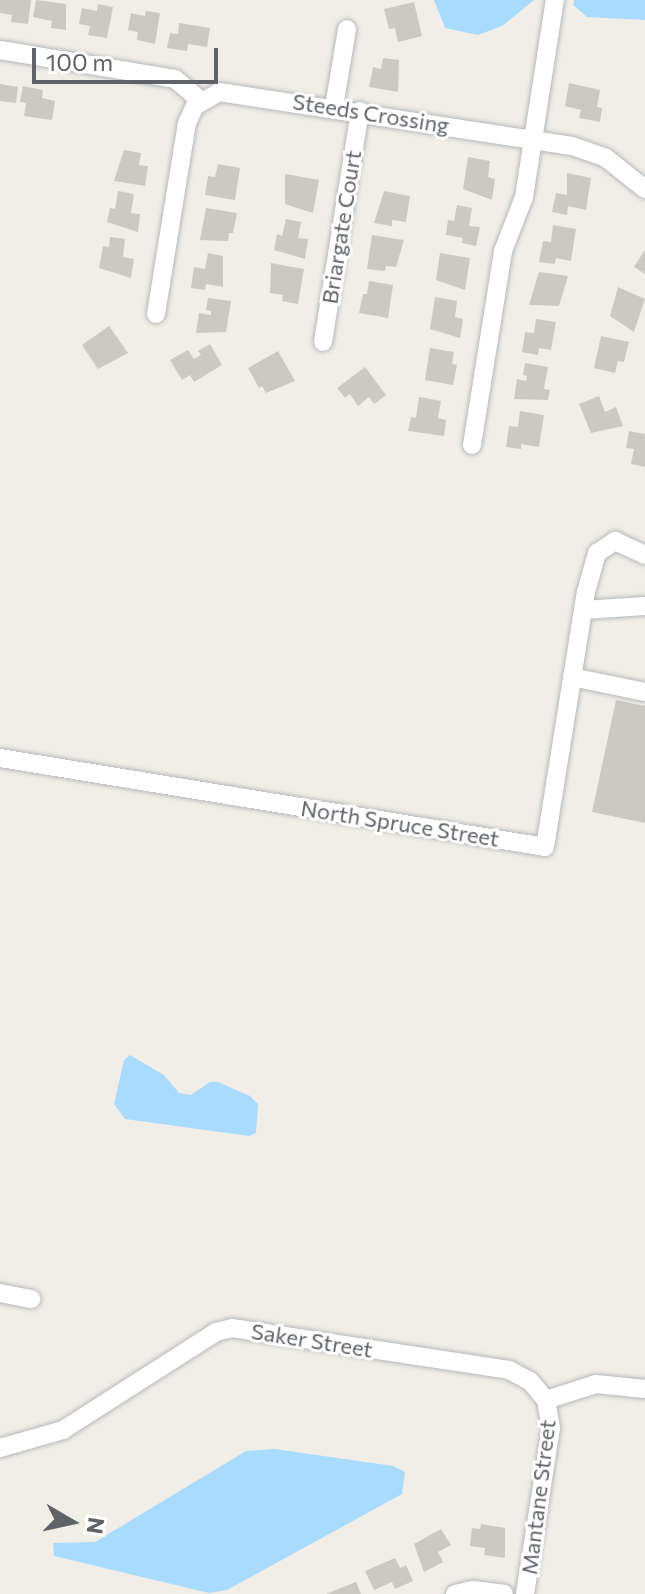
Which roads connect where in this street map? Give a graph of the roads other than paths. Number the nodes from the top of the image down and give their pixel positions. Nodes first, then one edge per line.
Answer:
1 (555, 0) edge
2 (347, 29) dead end
3 (0, 50) edge
4 (201, 101) junction
5 (334, 107) junction
6 (360, 111) junction
7 (533, 139) junction
8 (645, 189) edge
9 (156, 314) dead end
10 (323, 342) dead end
11 (472, 445) dead end
12 (645, 555) edge
13 (585, 601) junction
14 (645, 606) edge
15 (572, 677) junction
16 (645, 692) edge
17 (0, 758) edge
18 (0, 1293) edge
19 (31, 1299) dead end
20 (645, 1389) edge
21 (546, 1400) junction
22 (0, 1448) edge
23 (455, 1594) edge
24 (504, 1594) edge
25 (525, 1594) edge

1 - 7 street
2 - 5 street
3 - 4 street
4 - 5 street, Steeds Crossing
4 - 9 street
5 - 6 street, Steeds Crossing
6 - 7 street, Steeds Crossing
6 - 10 street, Briargate Court
7 - 8 street, Steeds Crossing
7 - 11 street
12 - 13 street, North Spruce Street
13 - 14 street
13 - 15 street, North Spruce Street
15 - 16 street
15 - 17 street, North Spruce Street
18 - 19 street
20 - 21 street
21 - 22 street, Saker Street
21 - 25 street, Mantane Street
23 - 24 street

